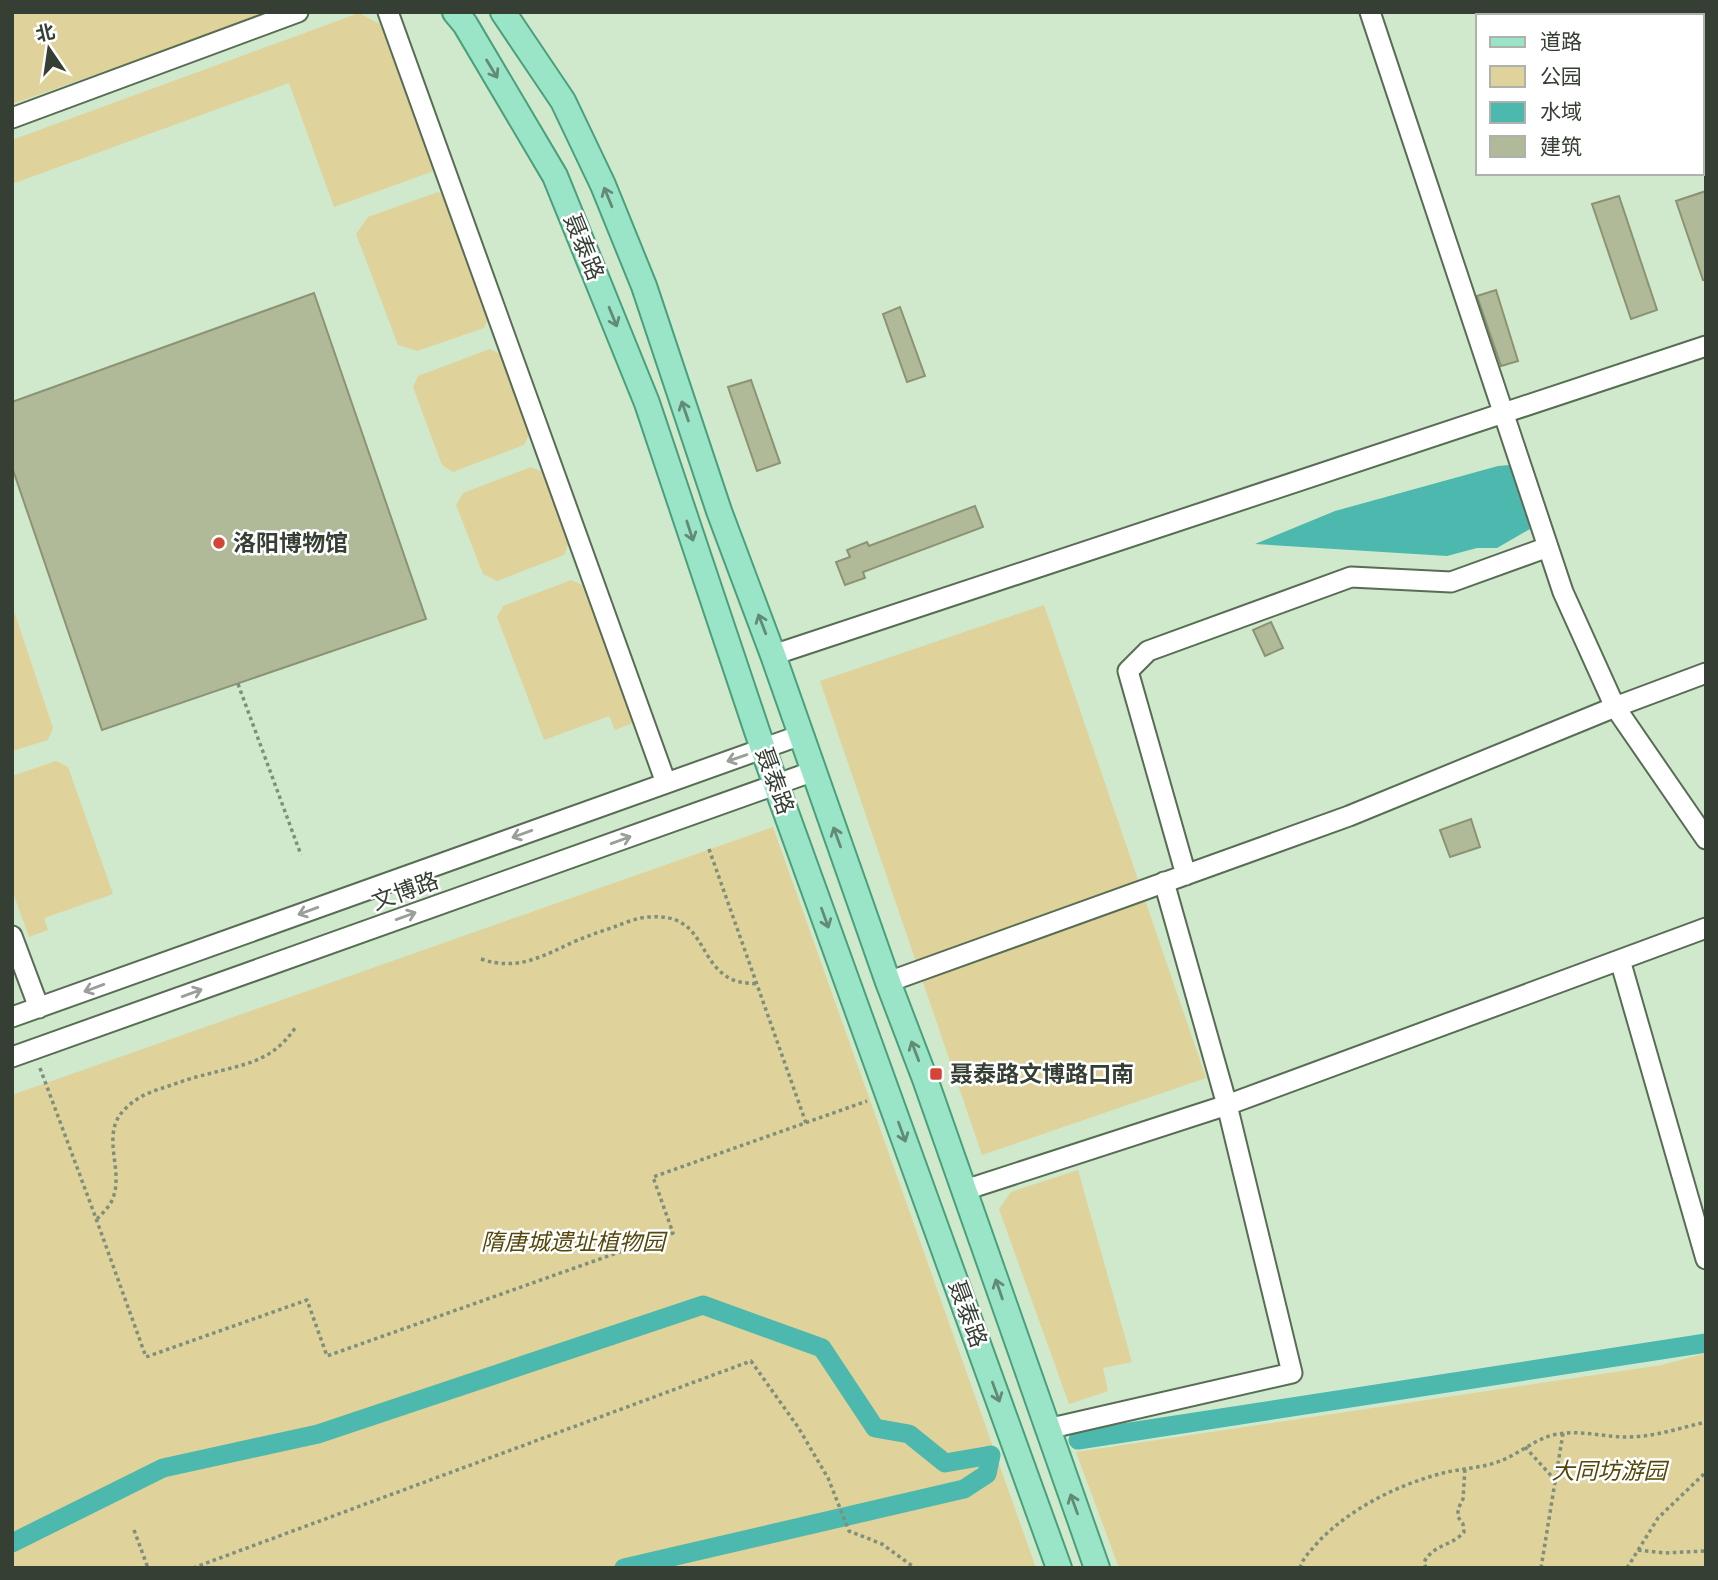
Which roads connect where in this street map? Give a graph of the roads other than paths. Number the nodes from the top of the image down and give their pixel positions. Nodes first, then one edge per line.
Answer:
1 (298, 12) edge
2 (388, 12) edge
3 (455, 12) edge
4 (503, 12) edge
5 (1370, 12) edge
6 (12, 118) edge
7 (1706, 346) edge
8 (1503, 413) junction
9 (1548, 547) junction
10 (774, 655) junction
11 (1706, 673) edge
12 (1615, 707) junction
13 (801, 735) junction
14 (763, 749) junction
15 (814, 771) junction
16 (666, 783) junction
17 (776, 785) junction
18 (1706, 839) edge
19 (1186, 874) junction
20 (1164, 882) junction
21 (1706, 928) edge
22 (12, 936) edge
23 (1620, 960) junction
24 (888, 982) junction
25 (39, 1007) junction
26 (12, 1017) edge
27 (12, 1056) edge
28 (1227, 1105) junction
29 (965, 1190) junction
30 (1706, 1259) edge
31 (1047, 1429) junction
32 (1059, 1568) edge
33 (1097, 1568) edge

1 - 6 street
2 - 16 street
3 -> 14 main road, 聂泰路
10 -> 4 main road, 聂泰路
5 - 8 street
7 - 8 street
8 - 9 street
8 - 10 street
9 - 12 street
9 - 19 street
10 - 13 main road, 聂泰路
11 - 12 street
12 - 18 street
12 - 19 street
13 - 14 street, 文博路
13 - 15 main road, 聂泰路
14 -> 16 street, 文博路
14 - 17 main road, 聂泰路
15 - 17 street, 文博路
24 -> 15 main road, 聂泰路
16 -> 25 street, 文博路
27 -> 17 street, 文博路
17 -> 32 main road, 聂泰路
19 - 20 street
20 - 24 street
20 - 28 street
21 - 23 street
22 - 25 street
23 - 28 street
23 - 30 street
29 -> 24 main road, 聂泰路
25 - 26 street, 文博路
28 - 29 street
28 - 31 street
31 -> 29 main road, 聂泰路
33 -> 31 main road, 聂泰路

